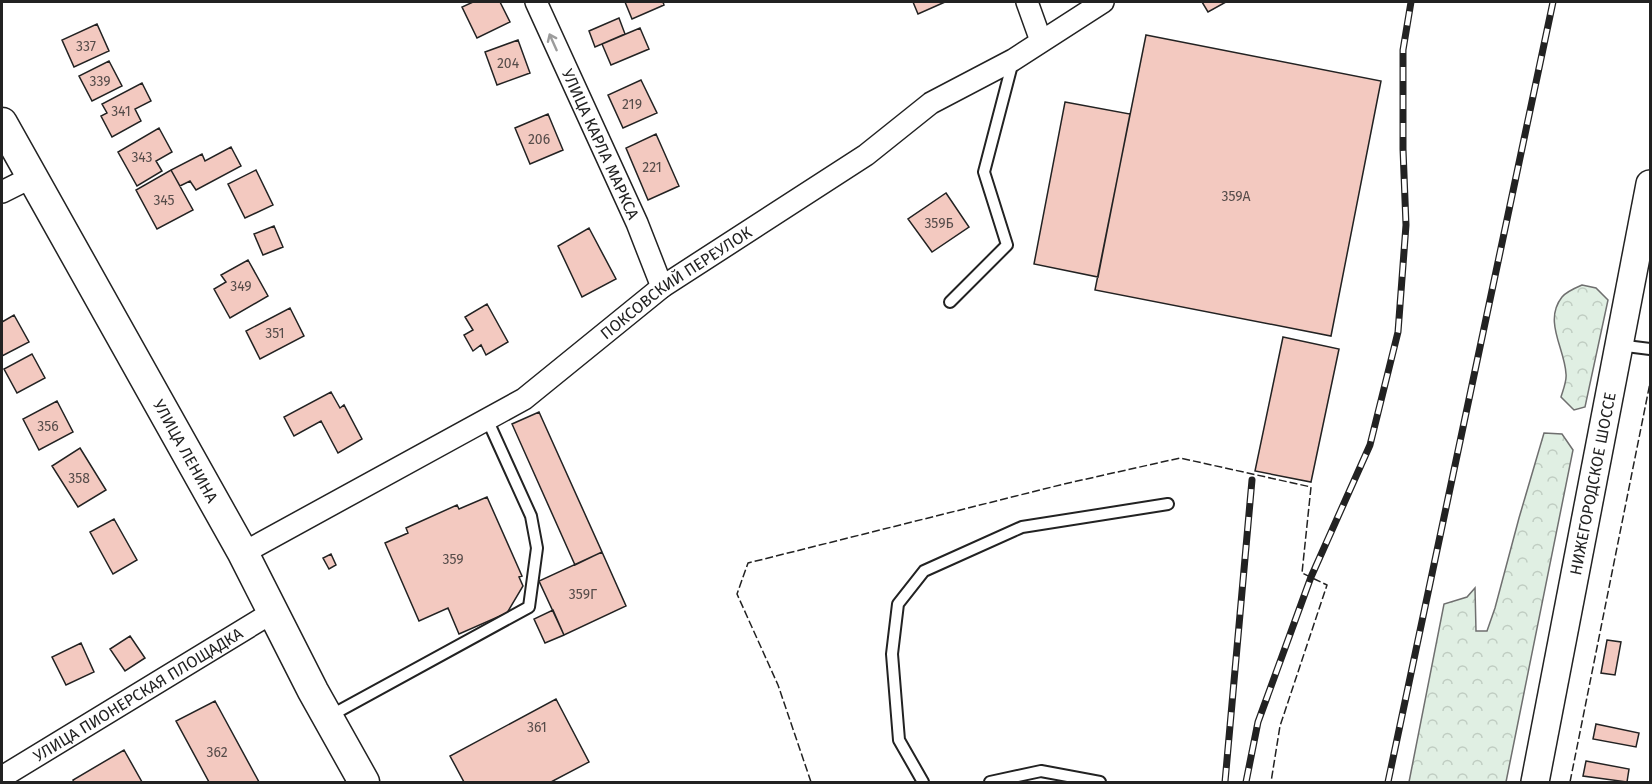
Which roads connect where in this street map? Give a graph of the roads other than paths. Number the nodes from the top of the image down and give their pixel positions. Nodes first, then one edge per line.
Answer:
1 (536, 2) edge
2 (1027, 2) edge
3 (1103, 2) edge
4 (1041, 40) junction
5 (1013, 60) junction
6 (2, 123) edge
7 (32, 177) junction
8 (1650, 184) edge
9 (2, 192) edge
10 (662, 287) junction
11 (950, 302) dead end
12 (1618, 345) junction
13 (1650, 350) edge
14 (488, 419) junction
15 (1168, 504) dead end
16 (243, 553) junction
17 (273, 612) junction
18 (328, 717) junction
19 (2, 777) edge
20 (364, 783) edge
21 (923, 783) edge
22 (990, 783) edge
23 (1100, 783) edge
24 (1535, 783) edge

10 -> 1 street, УЛИЦА КАРЛА МАРКСА
2 - 4 street
3 - 4 street, ПОКСОВСКИЙ ПЕРЕУЛОК
4 - 5 street, ПОКСОВСКИЙ ПЕРЕУЛОК
5 - 10 street, ПОКСОВСКИЙ ПЕРЕУЛОК
5 - 11 lane
6 - 7 main road, УЛИЦА ЛЕНИНА
7 - 9 street
7 - 16 main road, УЛИЦА ЛЕНИНА
8 - 12 street, НИЖЕГОРОДСКОЕ ШОССЕ
10 - 14 street, ПОКСОВСКИЙ ПЕРЕУЛОК
12 - 13 lane
12 - 24 street, НИЖЕГОРОДСКОЕ ШОССЕ
14 - 16 street, ПОКСОВСКИЙ ПЕРЕУЛОК
14 - 18 lane
15 - 21 lane
16 - 17 main road, УЛИЦА ЛЕНИНА
17 - 18 main road, УЛИЦА ЛЕНИНА
17 - 19 street, УЛИЦА ПИОНЕРСКАЯ ПЛОЩАДКА
18 - 20 main road, УЛИЦА ЛЕНИНА
22 - 23 lane

